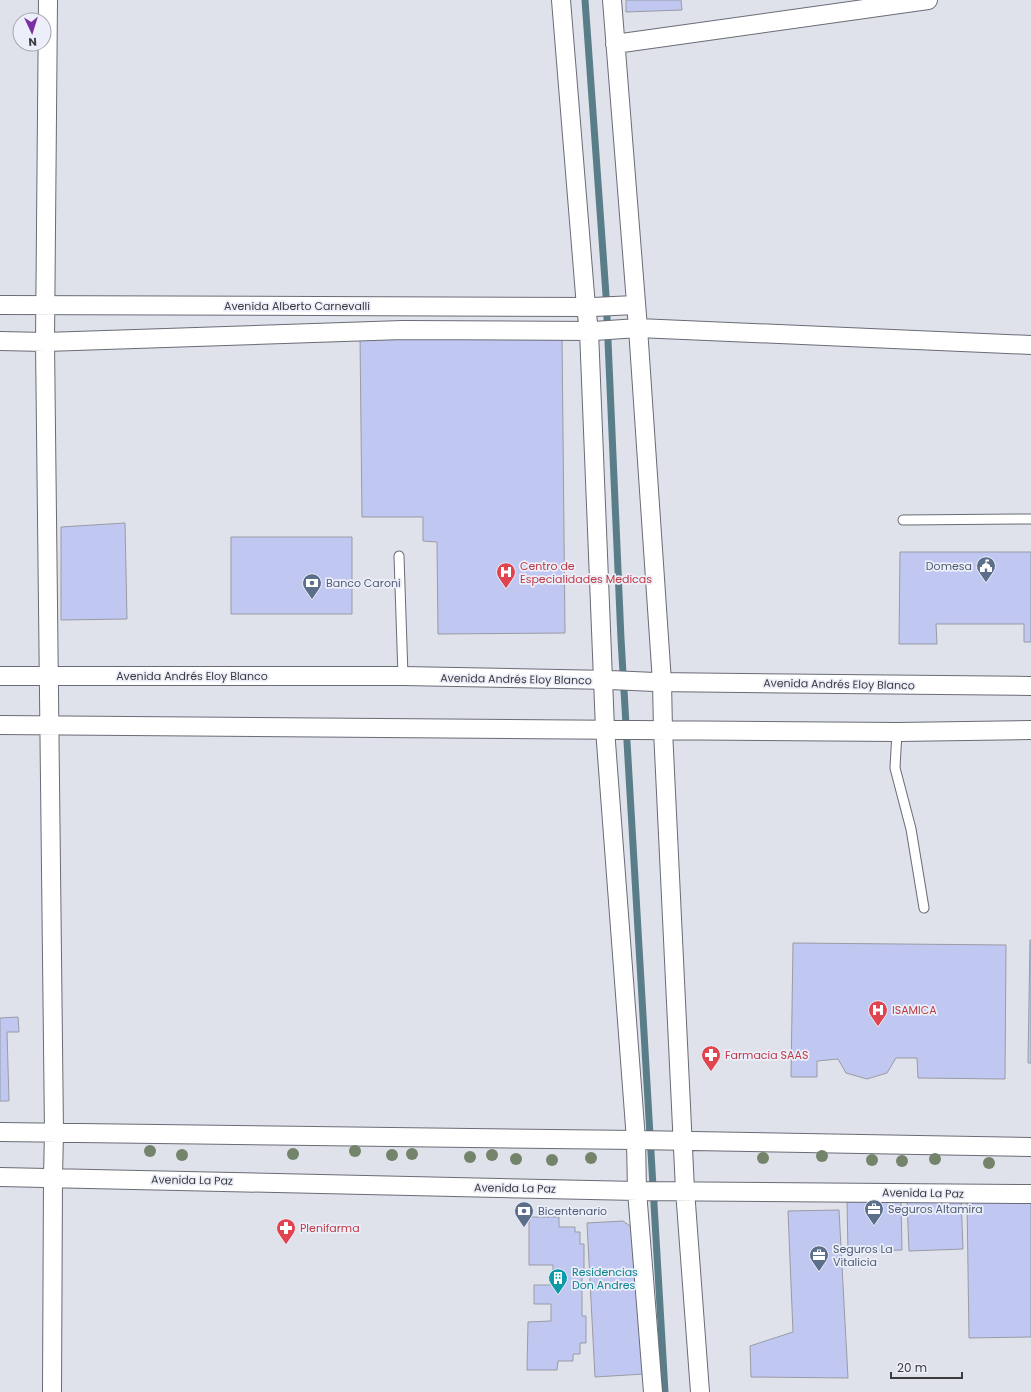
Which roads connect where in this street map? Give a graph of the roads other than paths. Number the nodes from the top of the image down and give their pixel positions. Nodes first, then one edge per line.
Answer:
1 (48, 0) edge
2 (560, 0) edge
3 (612, 0) edge
4 (928, 0) edge
5 (615, 44) junction
6 (0, 305) edge
7 (631, 305) junction
8 (45, 306) junction
9 (589, 307) junction
10 (635, 328) junction
11 (591, 331) junction
12 (0, 341) edge
13 (45, 342) junction
14 (1031, 345) edge
15 (1031, 519) edge
16 (904, 520) dead end
17 (399, 556) dead end
18 (48, 675) junction
19 (0, 676) edge
20 (403, 676) junction
21 (607, 680) junction
22 (659, 682) junction
23 (1031, 686) edge
24 (0, 725) edge
25 (49, 725) junction
26 (608, 730) junction
27 (660, 730) junction
28 (1031, 730) edge
29 (897, 732) junction
30 (924, 908) dead end
31 (0, 1132) edge
32 (54, 1132) junction
33 (638, 1140) junction
34 (682, 1141) junction
35 (1031, 1147) edge
36 (0, 1177) edge
37 (53, 1177) junction
38 (685, 1190) junction
39 (638, 1191) junction
40 (1031, 1194) edge
41 (52, 1392) edge
42 (653, 1392) edge
43 (700, 1392) edge

1 - 8 street
2 - 9 street
3 - 5 street
4 - 5 street
5 - 7 street
6 - 8 street, Avenida Alberto Carnevalli
7 - 9 street, Avenida Alberto Carnevalli
7 - 10 street
8 - 9 street, Avenida Alberto Carnevalli
8 - 13 street
9 - 11 street
10 - 11 street
10 - 14 street
10 - 22 street
11 - 13 street
11 - 21 street
12 - 13 street
13 - 18 street
15 - 16 lane
17 - 20 lane
18 - 19 street, Avenida Andrés Eloy Blanco
18 - 20 street, Avenida Andrés Eloy Blanco
18 - 25 street
20 - 21 street, Avenida Andrés Eloy Blanco
21 - 22 street, Avenida Andrés Eloy Blanco
21 - 26 street
22 - 23 street, Avenida Andrés Eloy Blanco
22 - 27 street
24 - 25 street
25 - 26 street
25 - 32 street
26 - 27 street
26 - 33 street
27 - 29 street
27 - 34 street
28 - 29 street
29 - 30 lane
31 - 32 street
32 - 33 street
32 - 37 street
33 - 34 street
33 - 39 street
34 - 35 street
34 - 38 street
36 - 37 street, Avenida La Paz
37 - 39 street, Avenida La Paz
37 - 41 street
38 - 39 street, Avenida La Paz
38 - 40 street, Avenida La Paz
38 - 43 street
39 - 42 street

